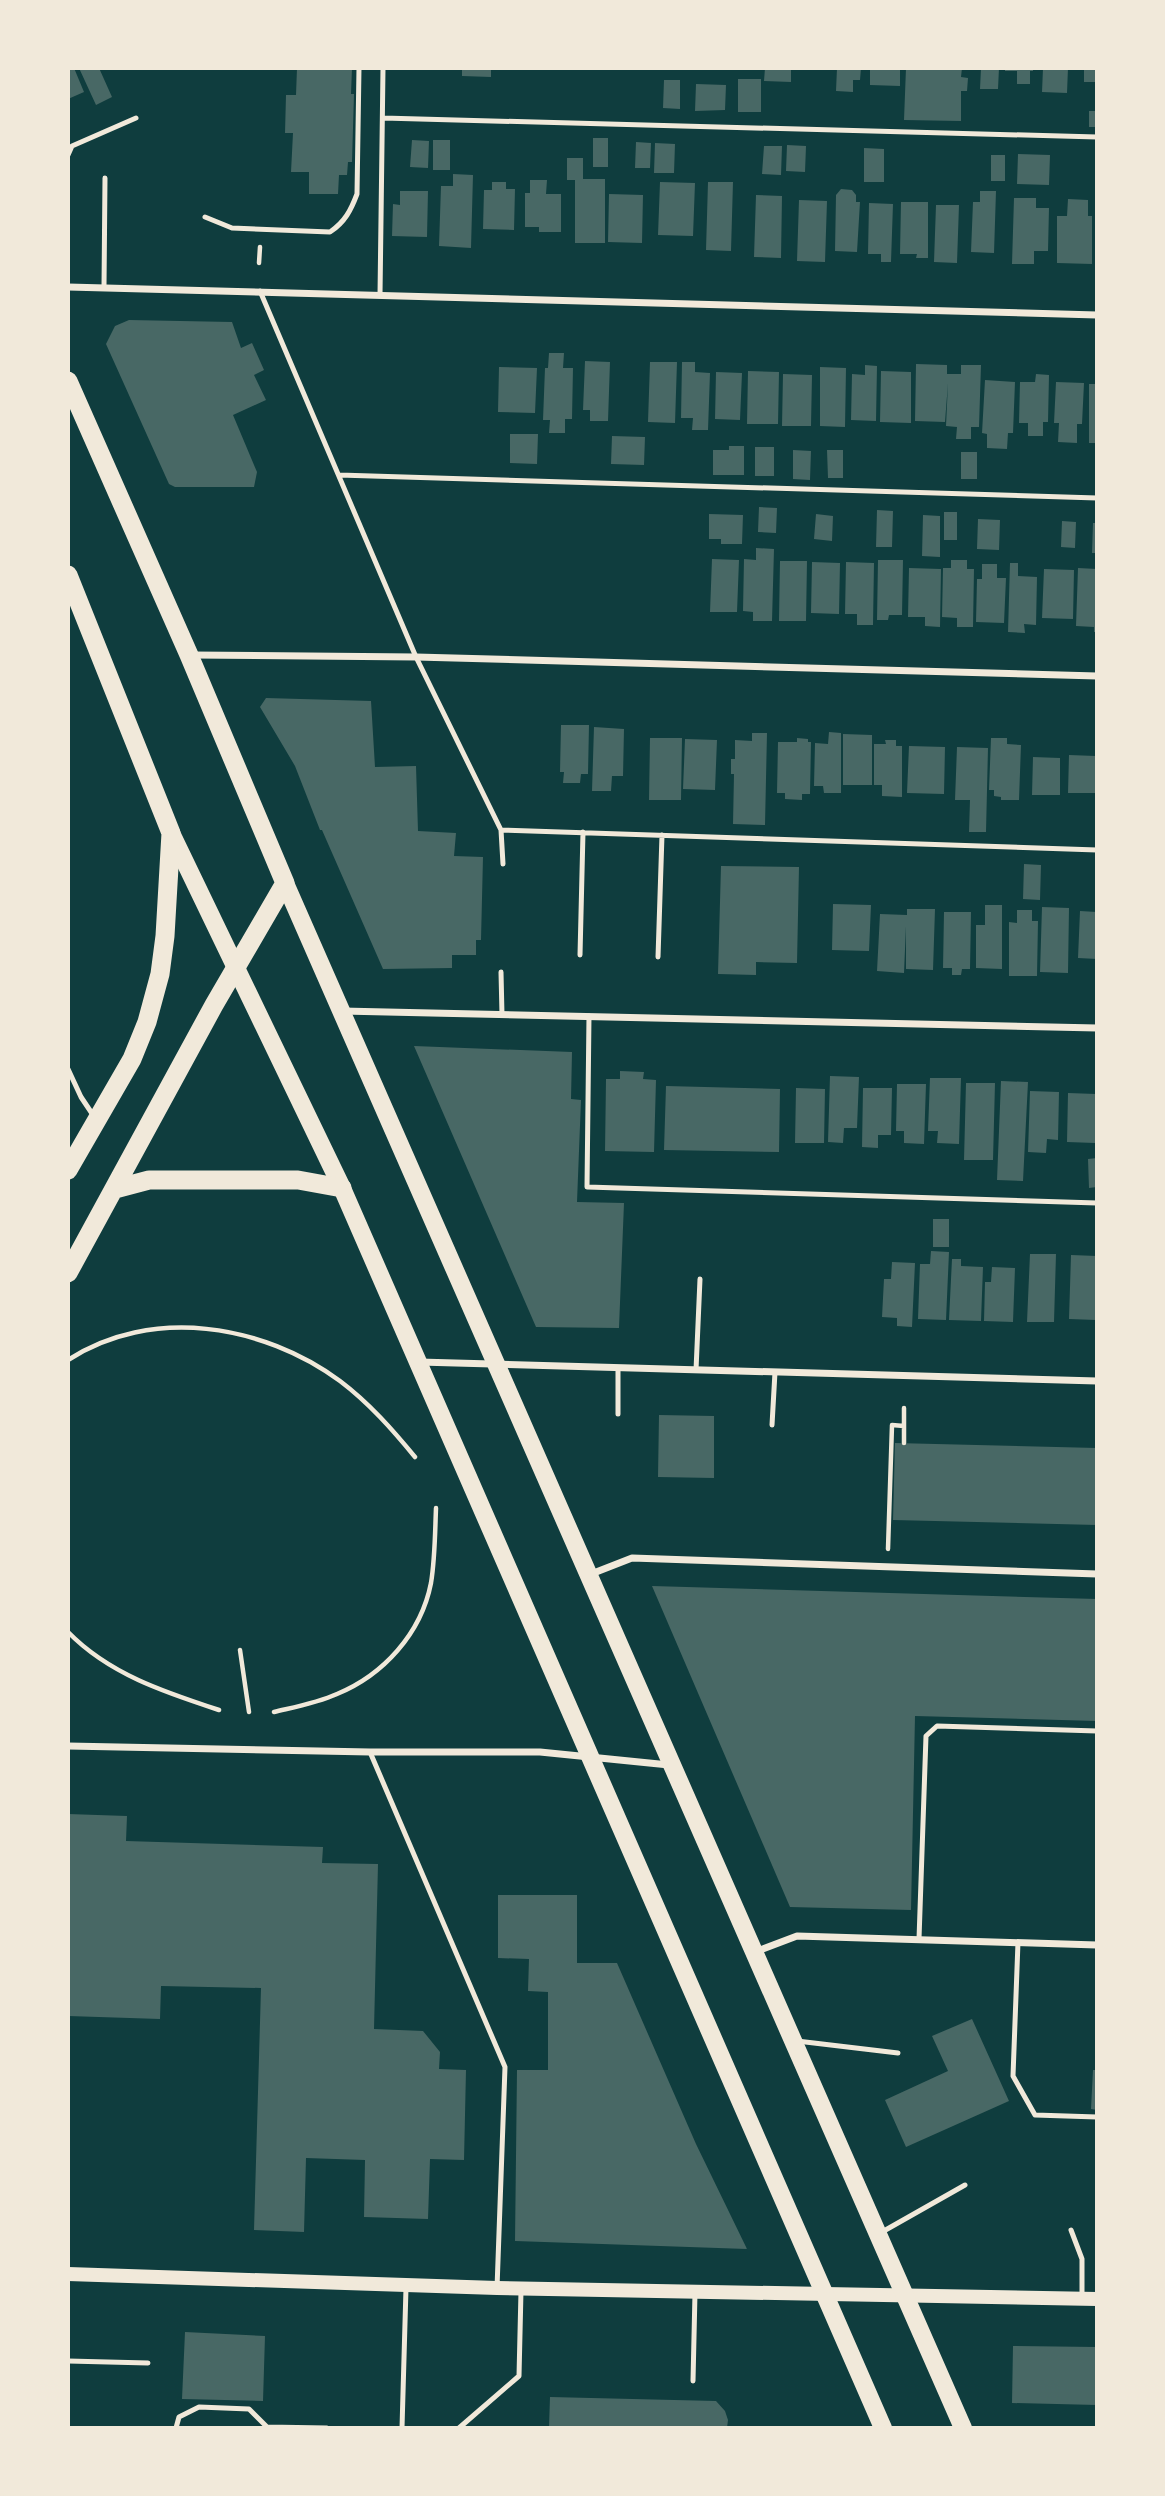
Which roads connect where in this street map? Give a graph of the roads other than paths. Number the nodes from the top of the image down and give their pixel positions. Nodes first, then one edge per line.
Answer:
1 (359, 68) edge
2 (383, 68) edge
3 (136, 118) dead end
4 (383, 118) junction
5 (68, 137) edge
6 (1097, 137) edge
7 (72, 146) junction
8 (68, 155) edge
9 (105, 178) dead end
10 (205, 217) dead end
11 (68, 287) edge
12 (104, 287) junction
13 (260, 291) junction
14 (380, 295) junction
15 (1097, 315) edge
16 (68, 380) edge
17 (339, 475) junction
18 (1097, 498) edge
19 (68, 575) edge
20 (189, 655) junction
21 (416, 657) junction
22 (1097, 676) edge
23 (501, 830) junction
24 (583, 832) junction
25 (171, 833) junction
26 (662, 835) junction
27 (1097, 850) edge
28 (503, 864) dead end
29 (285, 883) junction
30 (580, 955) dead end
31 (658, 957) dead end
32 (236, 969) junction
33 (501, 972) dead end
34 (342, 1011) junction
35 (502, 1014) junction
36 (589, 1016) junction
37 (1097, 1028) edge
38 (68, 1069) edge
39 (97, 1120) junction
40 (68, 1170) edge
41 (342, 1188) junction
42 (115, 1189) junction
43 (1097, 1203) edge
44 (68, 1273) edge
45 (700, 1279) dead end
46 (418, 1362) junction
47 (496, 1364) junction
48 (618, 1368) junction
49 (696, 1370) junction
50 (775, 1372) junction
51 (1097, 1381) edge
52 (618, 1414) dead end
53 (772, 1425) dead end
54 (590, 1574) junction
55 (1097, 1574) edge
56 (1097, 1731) edge
57 (68, 1745) edge
58 (370, 1752) junction
59 (589, 1756) junction
60 (673, 1765) junction
61 (919, 1938) junction
62 (1018, 1942) junction
63 (1097, 1945) edge
64 (754, 1952) junction
65 (793, 2041) junction
66 (898, 2053) dead end
67 (1097, 2117) edge
68 (965, 2185) dead end
69 (1071, 2230) dead end
70 (876, 2235) junction
71 (68, 2274) edge
72 (406, 2285) junction
73 (497, 2288) junction
74 (521, 2288) junction
75 (695, 2291) junction
76 (823, 2294) junction
77 (902, 2295) junction
78 (1089, 2299) edge
79 (68, 2361) edge
80 (148, 2364) dead end
81 (693, 2381) dead end
82 (880, 2426) edge
83 (267, 2427) edge
84 (176, 2428) edge
85 (327, 2428) edge
86 (402, 2428) edge
87 (459, 2428) edge
88 (962, 2428) edge

1 - 10 lane
2 - 4 lane
3 - 7 lane
4 - 6 lane
4 - 14 lane
5 - 7 lane
7 - 8 lane
9 - 12 lane
11 - 12 street
12 - 13 street
13 - 14 street
13 - 17 lane
14 - 15 street
16 - 20 highway
17 - 18 lane
17 - 21 lane
19 - 25 highway
20 - 21 street
20 - 29 highway
21 - 22 street
21 - 23 lane
23 - 24 lane
23 - 28 lane
24 - 26 lane
24 - 30 lane
25 - 32 main road
25 - 39 highway
26 - 27 lane
26 - 31 lane
29 - 32 highway
29 - 34 main road
32 - 41 main road
32 - 42 highway
33 - 35 lane
34 - 35 street
34 - 47 main road
35 - 36 street
36 - 37 street
36 - 43 lane
38 - 39 lane
39 - 40 highway
41 - 42 highway
41 - 46 main road
42 - 44 highway
45 - 49 lane
46 - 47 street
46 - 59 main road
47 - 48 street
47 - 54 main road
48 - 49 street
48 - 52 lane
49 - 50 street
50 - 51 street
50 - 53 lane
54 - 55 street
54 - 60 main road
56 - 61 lane
57 - 58 street
58 - 59 street
58 - 73 lane
59 - 60 street
59 - 76 main road
60 - 64 main road
61 - 62 street
61 - 64 street
62 - 63 street
62 - 67 lane
64 - 65 main road
65 - 66 lane
65 - 70 main road
68 - 70 lane
69 - 78 lane
70 - 77 main road
71 - 72 main road
72 - 73 main road
72 - 86 lane
73 - 74 main road
74 - 75 main road
74 - 87 lane
75 - 76 main road
75 - 81 lane
76 - 77 main road
76 - 82 main road
77 - 78 main road
77 - 88 main road
79 - 80 lane
83 - 84 lane
83 - 85 lane

